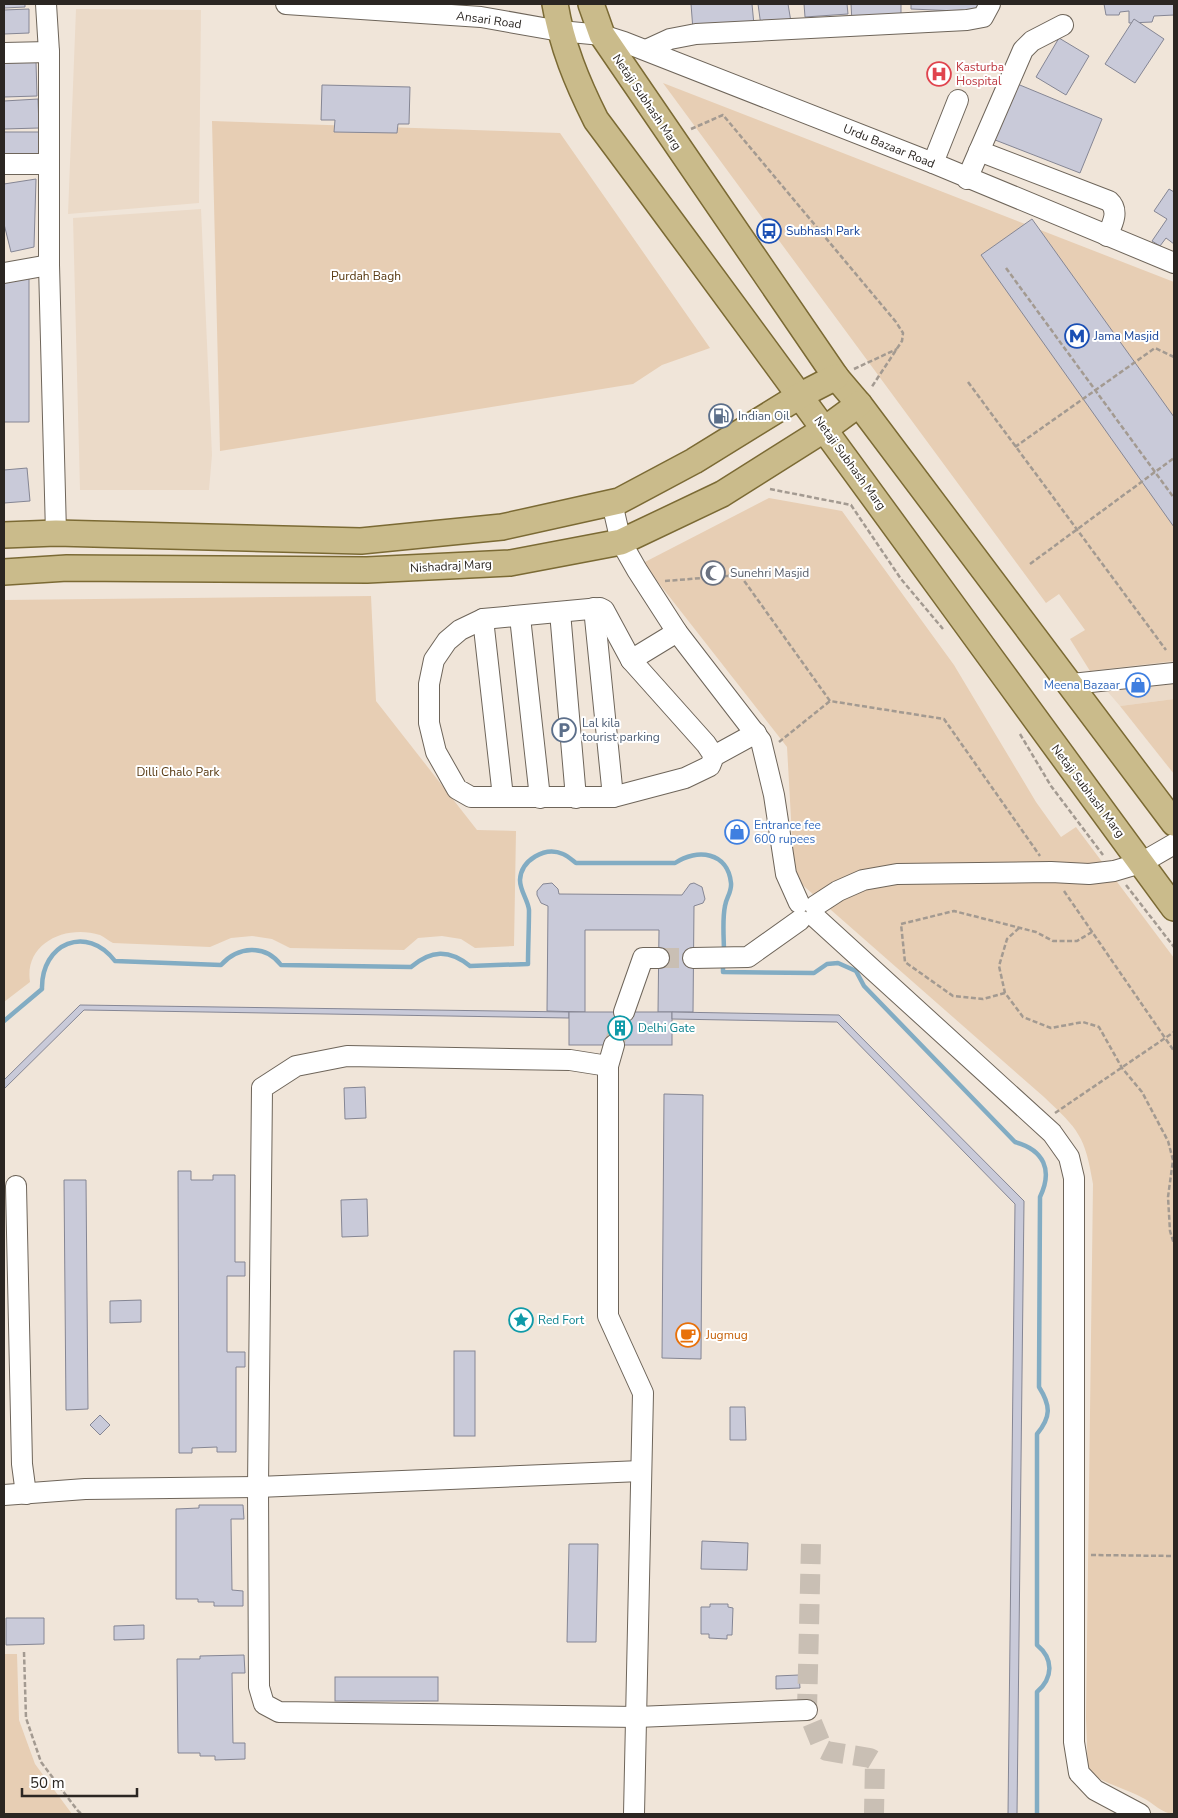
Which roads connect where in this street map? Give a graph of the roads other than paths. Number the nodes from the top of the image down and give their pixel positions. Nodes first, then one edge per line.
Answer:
1 (46, 4) edge
2 (286, 4) edge
3 (555, 4) edge
4 (591, 4) edge
5 (990, 4) edge
6 (480, 10) edge
7 (1063, 25) dead end
8 (560, 31) junction
9 (602, 35) junction
10 (646, 50) junction
11 (49, 52) junction
12 (4, 53) edge
13 (958, 100) dead end
14 (979, 151) junction
15 (933, 163) junction
16 (4, 164) edge
17 (49, 164) junction
18 (967, 179) junction
19 (1107, 236) junction
20 (1174, 263) edge
21 (49, 265) junction
22 (4, 273) edge
23 (836, 377) junction
24 (801, 395) junction
25 (860, 404) junction
26 (825, 429) junction
27 (612, 503) junction
28 (56, 533) junction
29 (4, 536) edge
30 (622, 542) junction
31 (4, 572) edge
32 (594, 608) junction
33 (560, 612) junction
34 (520, 617) junction
35 (483, 619) junction
36 (677, 632) junction
37 (631, 660) junction
38 (1174, 673) edge
39 (1072, 684) junction
40 (756, 733) junction
41 (714, 756) junction
42 (503, 797) junction
43 (613, 797) junction
44 (540, 798) junction
45 (576, 798) junction
46 (1174, 823) edge
47 (1174, 844) edge
48 (1141, 863) junction
49 (1174, 908) edge
50 (807, 912) junction
51 (658, 958) tunnel mouth
52 (700, 958) tunnel mouth
53 (624, 1012) tunnel mouth
54 (614, 1045) tunnel mouth
55 (608, 1066) junction
56 (16, 1186) dead end
57 (641, 1471) junction
58 (258, 1487) junction
59 (26, 1494) junction
60 (4, 1495) edge
61 (807, 1710) dead end
62 (637, 1717) junction
63 (634, 1814) edge
64 (1140, 1814) edge

1 - 11 street
2 - 6 street, Ansari Road
3 - 8 main road, Netaji Subhash Marg
4 - 9 main road, Netaji Subhash Marg
5 - 10 street
6 - 8 street, Ansari Road
7 - 14 street
8 - 9 street, Ansari Road
8 - 24 main road, Netaji Subhash Marg
9 - 10 street, Urdu Bazaar Road
9 - 23 main road, Netaji Subhash Marg
10 - 15 street, Urdu Bazaar Road
11 - 12 street
11 - 17 street
13 - 15 street
14 - 18 street
14 - 19 street
15 - 18 street, Urdu Bazaar Road
16 - 17 street
17 - 21 street
18 - 19 street, Urdu Bazaar Road
19 - 20 street, Urdu Bazaar Road
21 - 22 street
21 - 28 street
23 - 24 main road
23 - 25 main road, Netaji Subhash Marg
24 - 26 main road, Netaji Subhash Marg
24 - 27 main road
25 - 26 main road, Nishadraj Marg
25 - 39 main road, Netaji Subhash Marg
26 - 30 main road, Nishadraj Marg
26 - 48 main road, Netaji Subhash Marg
27 - 28 main road
27 - 30 street
28 - 29 main road
30 - 31 main road, Nishadraj Marg
30 - 36 street
32 - 33 street
32 - 37 street
32 - 43 street
33 - 34 street
33 - 45 street
34 - 35 street
34 - 44 street
35 - 42 street
35 - 42 street
36 - 37 street
36 - 40 street
37 - 41 street
38 - 39 street
39 - 46 main road, Netaji Subhash Marg
40 - 41 street
40 - 50 street
41 - 43 street
42 - 44 street
43 - 45 street
44 - 45 street
47 - 48 street
48 - 49 main road, Netaji Subhash Marg
48 - 50 street
50 - 52 street
50 - 64 street
51 - 53 street
54 - 55 street
55 - 57 street
55 - 58 street
56 - 59 street
57 - 58 street
57 - 62 street
58 - 59 street
58 - 62 street
59 - 60 street
61 - 62 street
62 - 63 street

